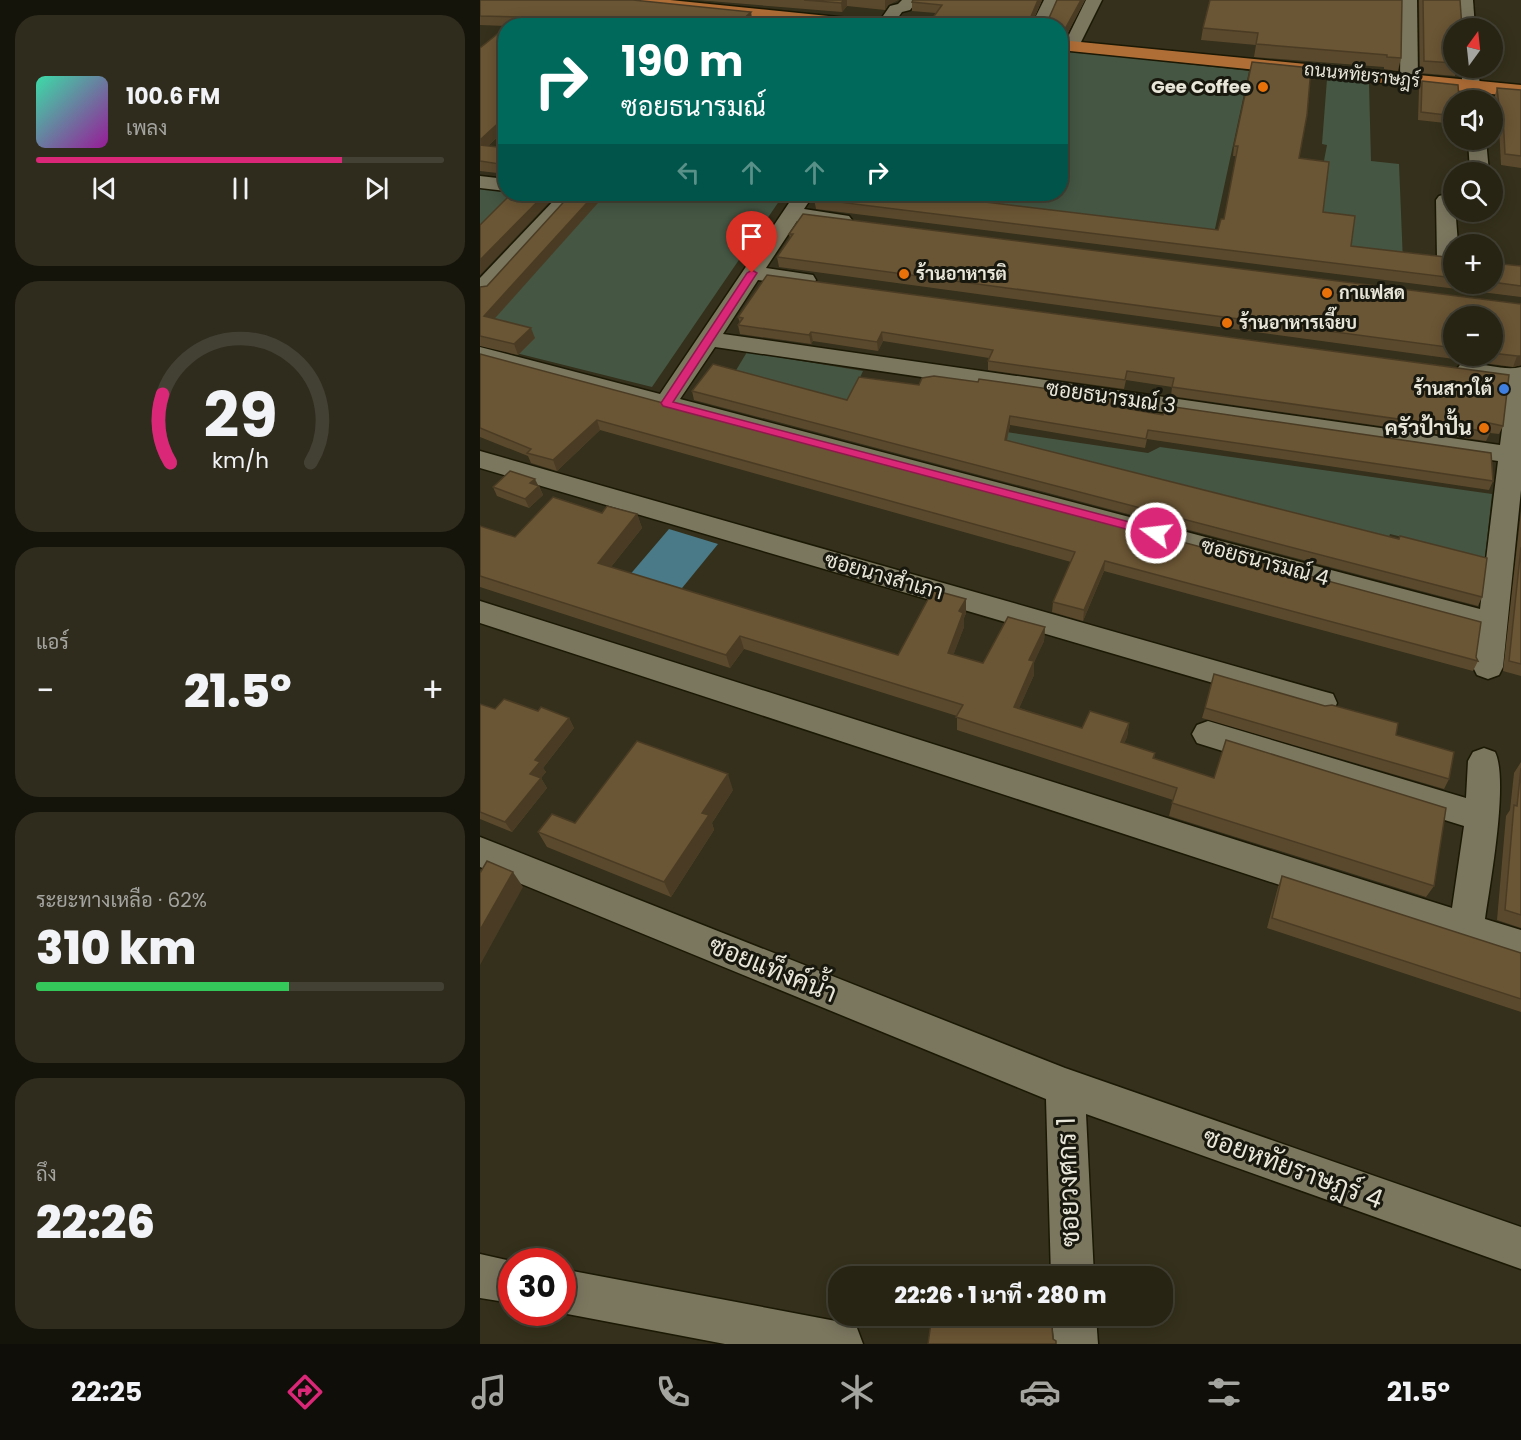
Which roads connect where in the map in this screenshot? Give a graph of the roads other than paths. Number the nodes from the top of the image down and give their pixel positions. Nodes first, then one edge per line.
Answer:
1 (619, 0) edge
2 (1052, 0) edge
3 (1094, 0) edge
4 (1409, 0) edge
5 (1465, 0) edge
6 (698, 3) edge
7 (907, 4) edge
8 (815, 18) edge
9 (890, 18) edge
10 (904, 18) edge
11 (1043, 18) edge
12 (1466, 18) edge
13 (1068, 43) edge
14 (1068, 46) edge
15 (1409, 79) junction
16 (1472, 85) edge
17 (1521, 91) edge
18 (480, 182) edge
19 (498, 184) edge
20 (564, 201) edge
21 (799, 201) edge
22 (791, 214) junction
23 (860, 222) edge
24 (752, 273) junction
25 (822, 283) edge
26 (481, 290) edge
27 (709, 339) junction
28 (480, 354) edge
29 (1450, 367) edge
30 (1521, 376) edge
31 (666, 403) junction
32 (1512, 455) junction
33 (480, 459) edge
34 (480, 612) edge
35 (1493, 623) junction
36 (1488, 667) dead end
37 (1322, 703) edge
38 (1209, 734) dead end
39 (1484, 761) dead end
40 (1482, 817) junction
41 (480, 852) edge
42 (1466, 930) junction
43 (1521, 947) edge
44 (1065, 1087) junction
45 (1521, 1248) edge
46 (1072, 1266) edge
47 (480, 1276) edge
48 (498, 1279) edge
49 (576, 1294) edge
50 (1075, 1326) edge
51 (841, 1344) edge
52 (1076, 1344) edge

1 - 6 main road
2 - 11 street
3 - 13 street
4 - 15 street
5 - 12 street
6 - 8 main road
7 - 9 street
7 - 10 street
14 - 15 main road, ถนนหทัยราษฎร์
15 - 16 main road, ถนนหทัยราษฎร์
16 - 17 main road, ถนนหทัยราษฎร์
18 - 19 street
20 - 26 street
21 - 22 street
22 - 23 street
22 - 24 street
24 - 25 street
24 - 27 street
27 - 31 street
27 - 32 street, ซอยธนารมณ์ 3
28 - 31 street, ซอยธนารมณ์ 4
29 - 30 street
30 - 32 street
31 - 35 street, ซอยธนารมณ์ 4
32 - 35 street
33 - 37 street, ซอยนางสำเภา
34 - 42 street
35 - 36 street
38 - 40 street
39 - 40 street
40 - 42 street
41 - 44 street, ซอยแท็งค์น้ำ
42 - 43 street
44 - 45 street, ซอยหทัยราษฎร์ 4
44 - 46 street, ซอยวงศกร 1
47 - 48 street
49 - 51 street
50 - 52 street

